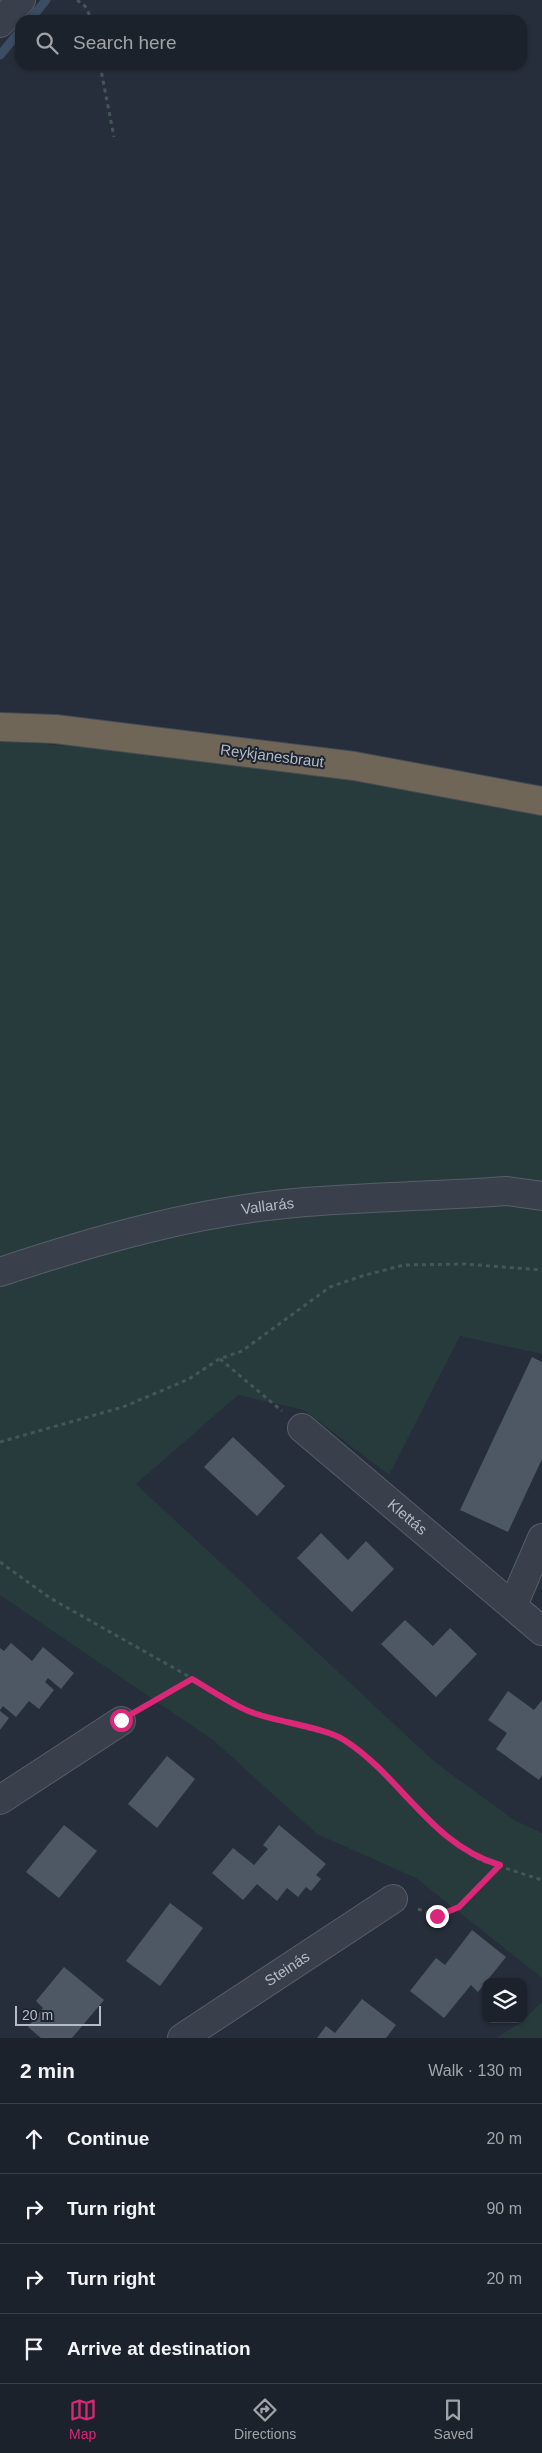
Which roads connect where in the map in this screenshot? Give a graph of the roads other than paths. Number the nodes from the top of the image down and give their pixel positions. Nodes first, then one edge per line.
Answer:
1 (21, 0) edge
2 (0, 23) edge
3 (0, 726) edge
4 (542, 801) edge
5 (542, 1196) edge
6 (0, 1272) edge
7 (302, 1428) road end
8 (542, 1538) edge
9 (513, 1605) junction
10 (542, 1632) edge
11 (121, 1720) road end
12 (0, 1800) edge
13 (393, 1899) road end
14 (182, 2038) edge

1 - 2 street
3 - 4 highway, Reykjanesbraut
5 - 6 street, Vallarás
7 - 9 street, Klettás
8 - 9 street
9 - 10 street, Klettás
11 - 12 street
13 - 14 street, Steinás

